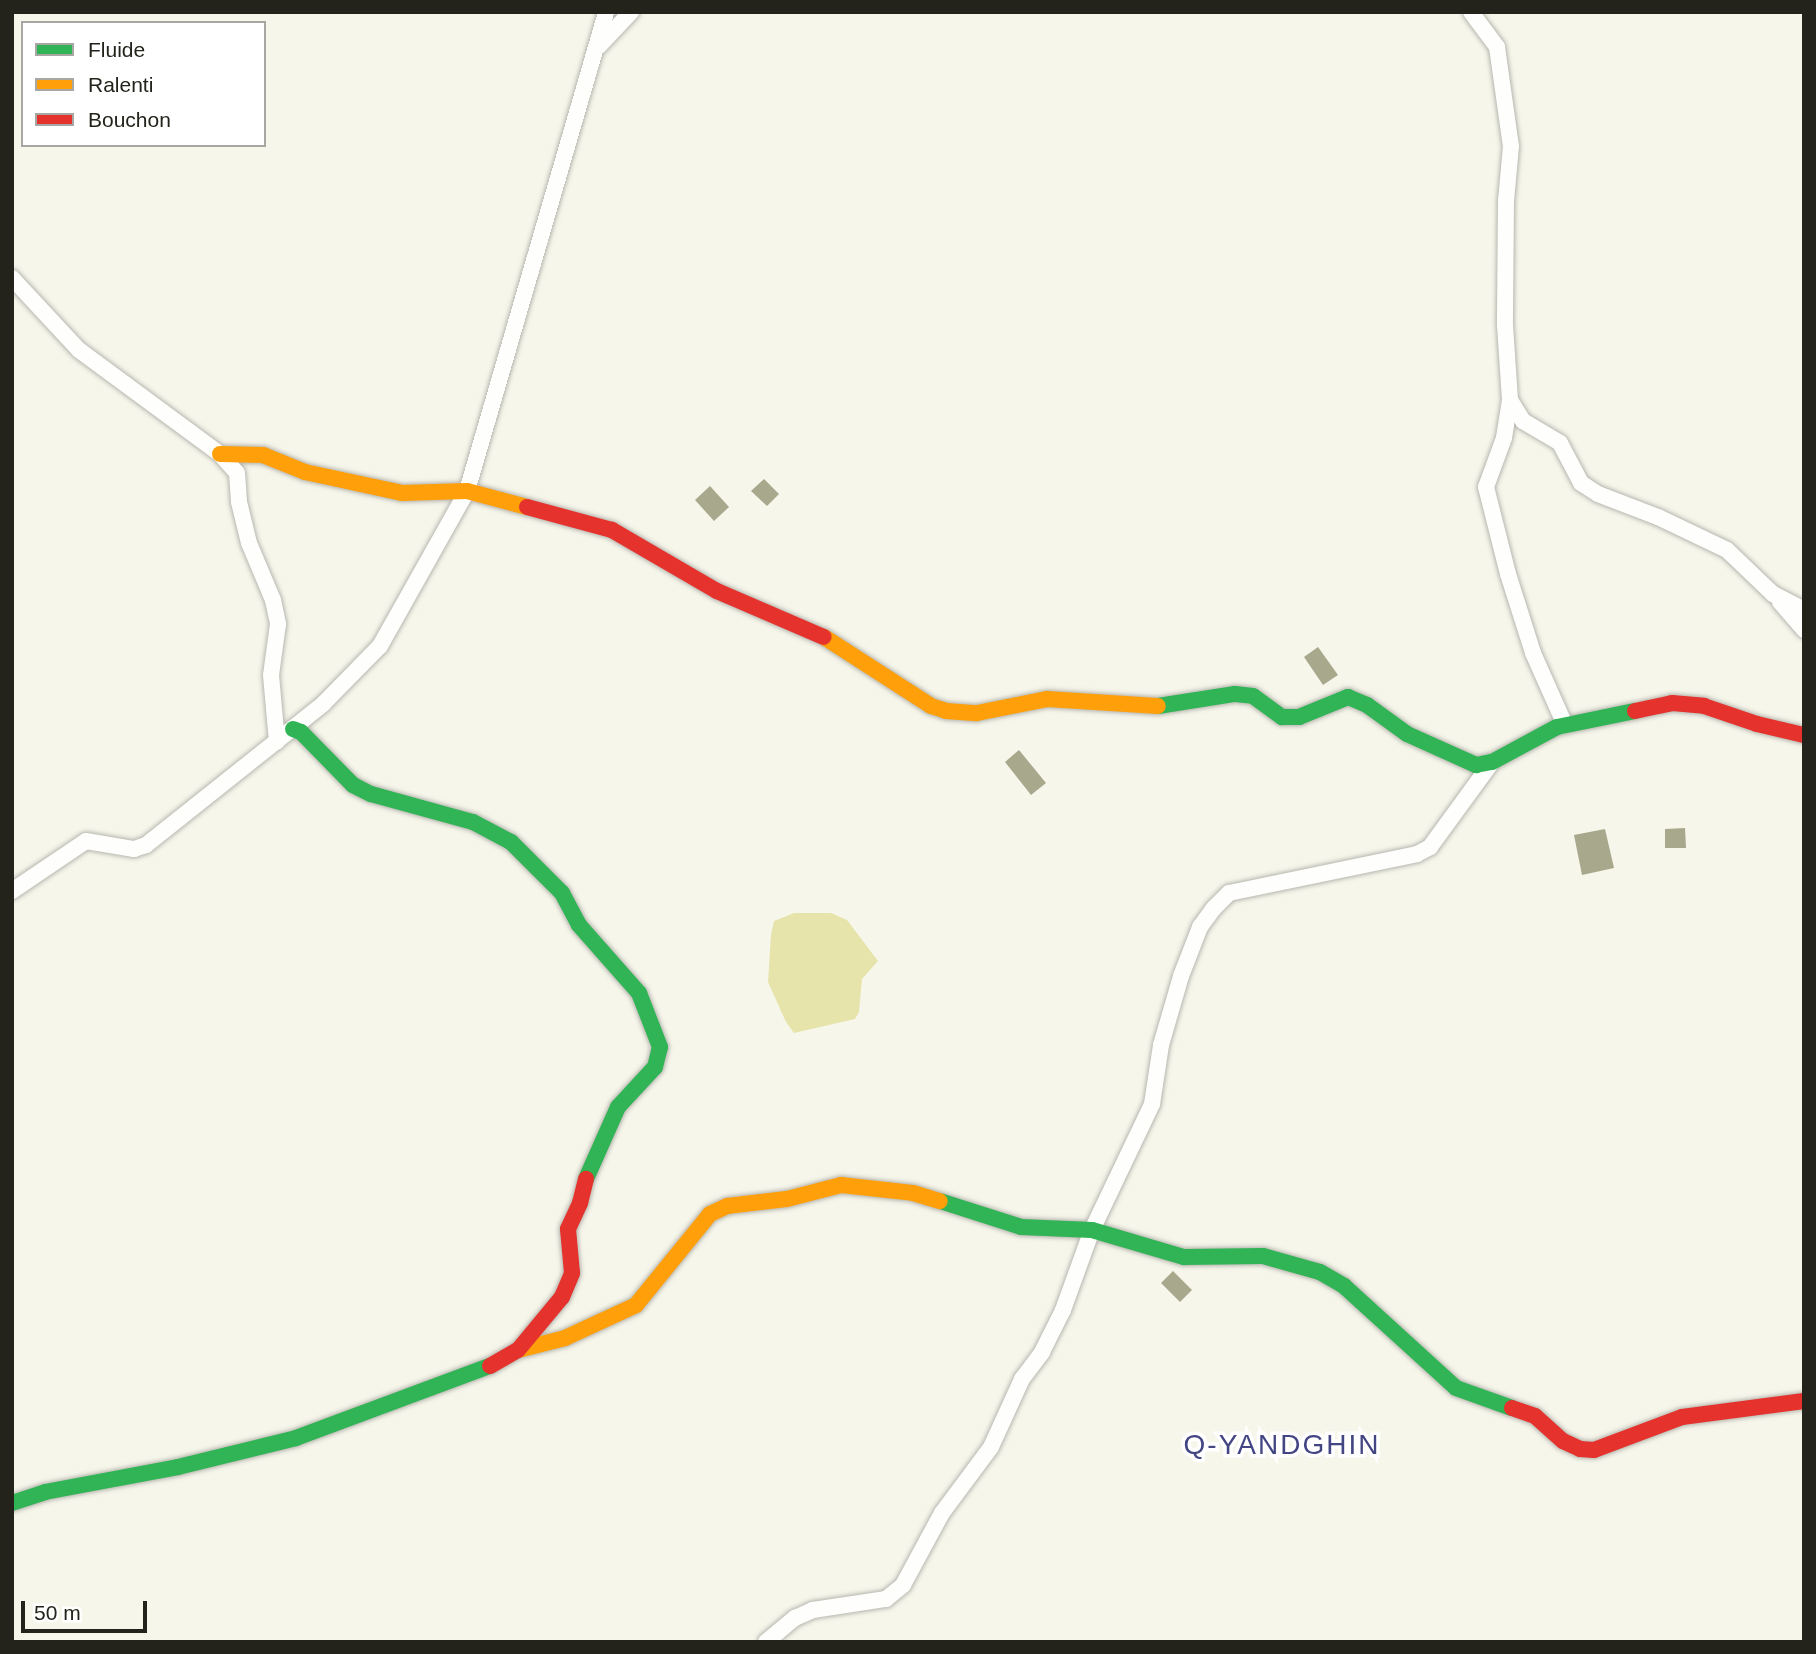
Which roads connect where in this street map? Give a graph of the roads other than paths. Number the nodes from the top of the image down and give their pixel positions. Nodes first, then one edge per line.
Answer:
1 (606, 12) edge
2 (631, 12) edge
3 (1471, 12) edge
4 (597, 48) junction
5 (12, 278) edge
6 (1510, 400) junction
7 (220, 454) junction
8 (467, 491) junction
9 (1773, 594) junction
10 (1804, 610) edge
11 (1804, 630) edge
12 (1565, 725) junction
13 (293, 729) junction
14 (1804, 735) edge
15 (277, 741) junction
16 (1492, 762) junction
17 (12, 891) edge
18 (1092, 1230) junction
19 (518, 1350) junction
20 (1804, 1401) edge
21 (12, 1503) edge
22 (766, 1642) edge

1 - 4 street
2 - 4 street
3 - 6 street
4 - 8 street
5 - 7 street
6 - 9 street
6 - 12 street
7 - 8 street
7 - 15 street
8 - 13 street
8 - 16 street
9 - 10 street
9 - 11 street
12 - 14 street
12 - 16 street
13 - 15 street
13 - 19 street
15 - 17 street
16 - 18 street
18 - 19 street
18 - 20 street
18 - 22 street
19 - 21 street

